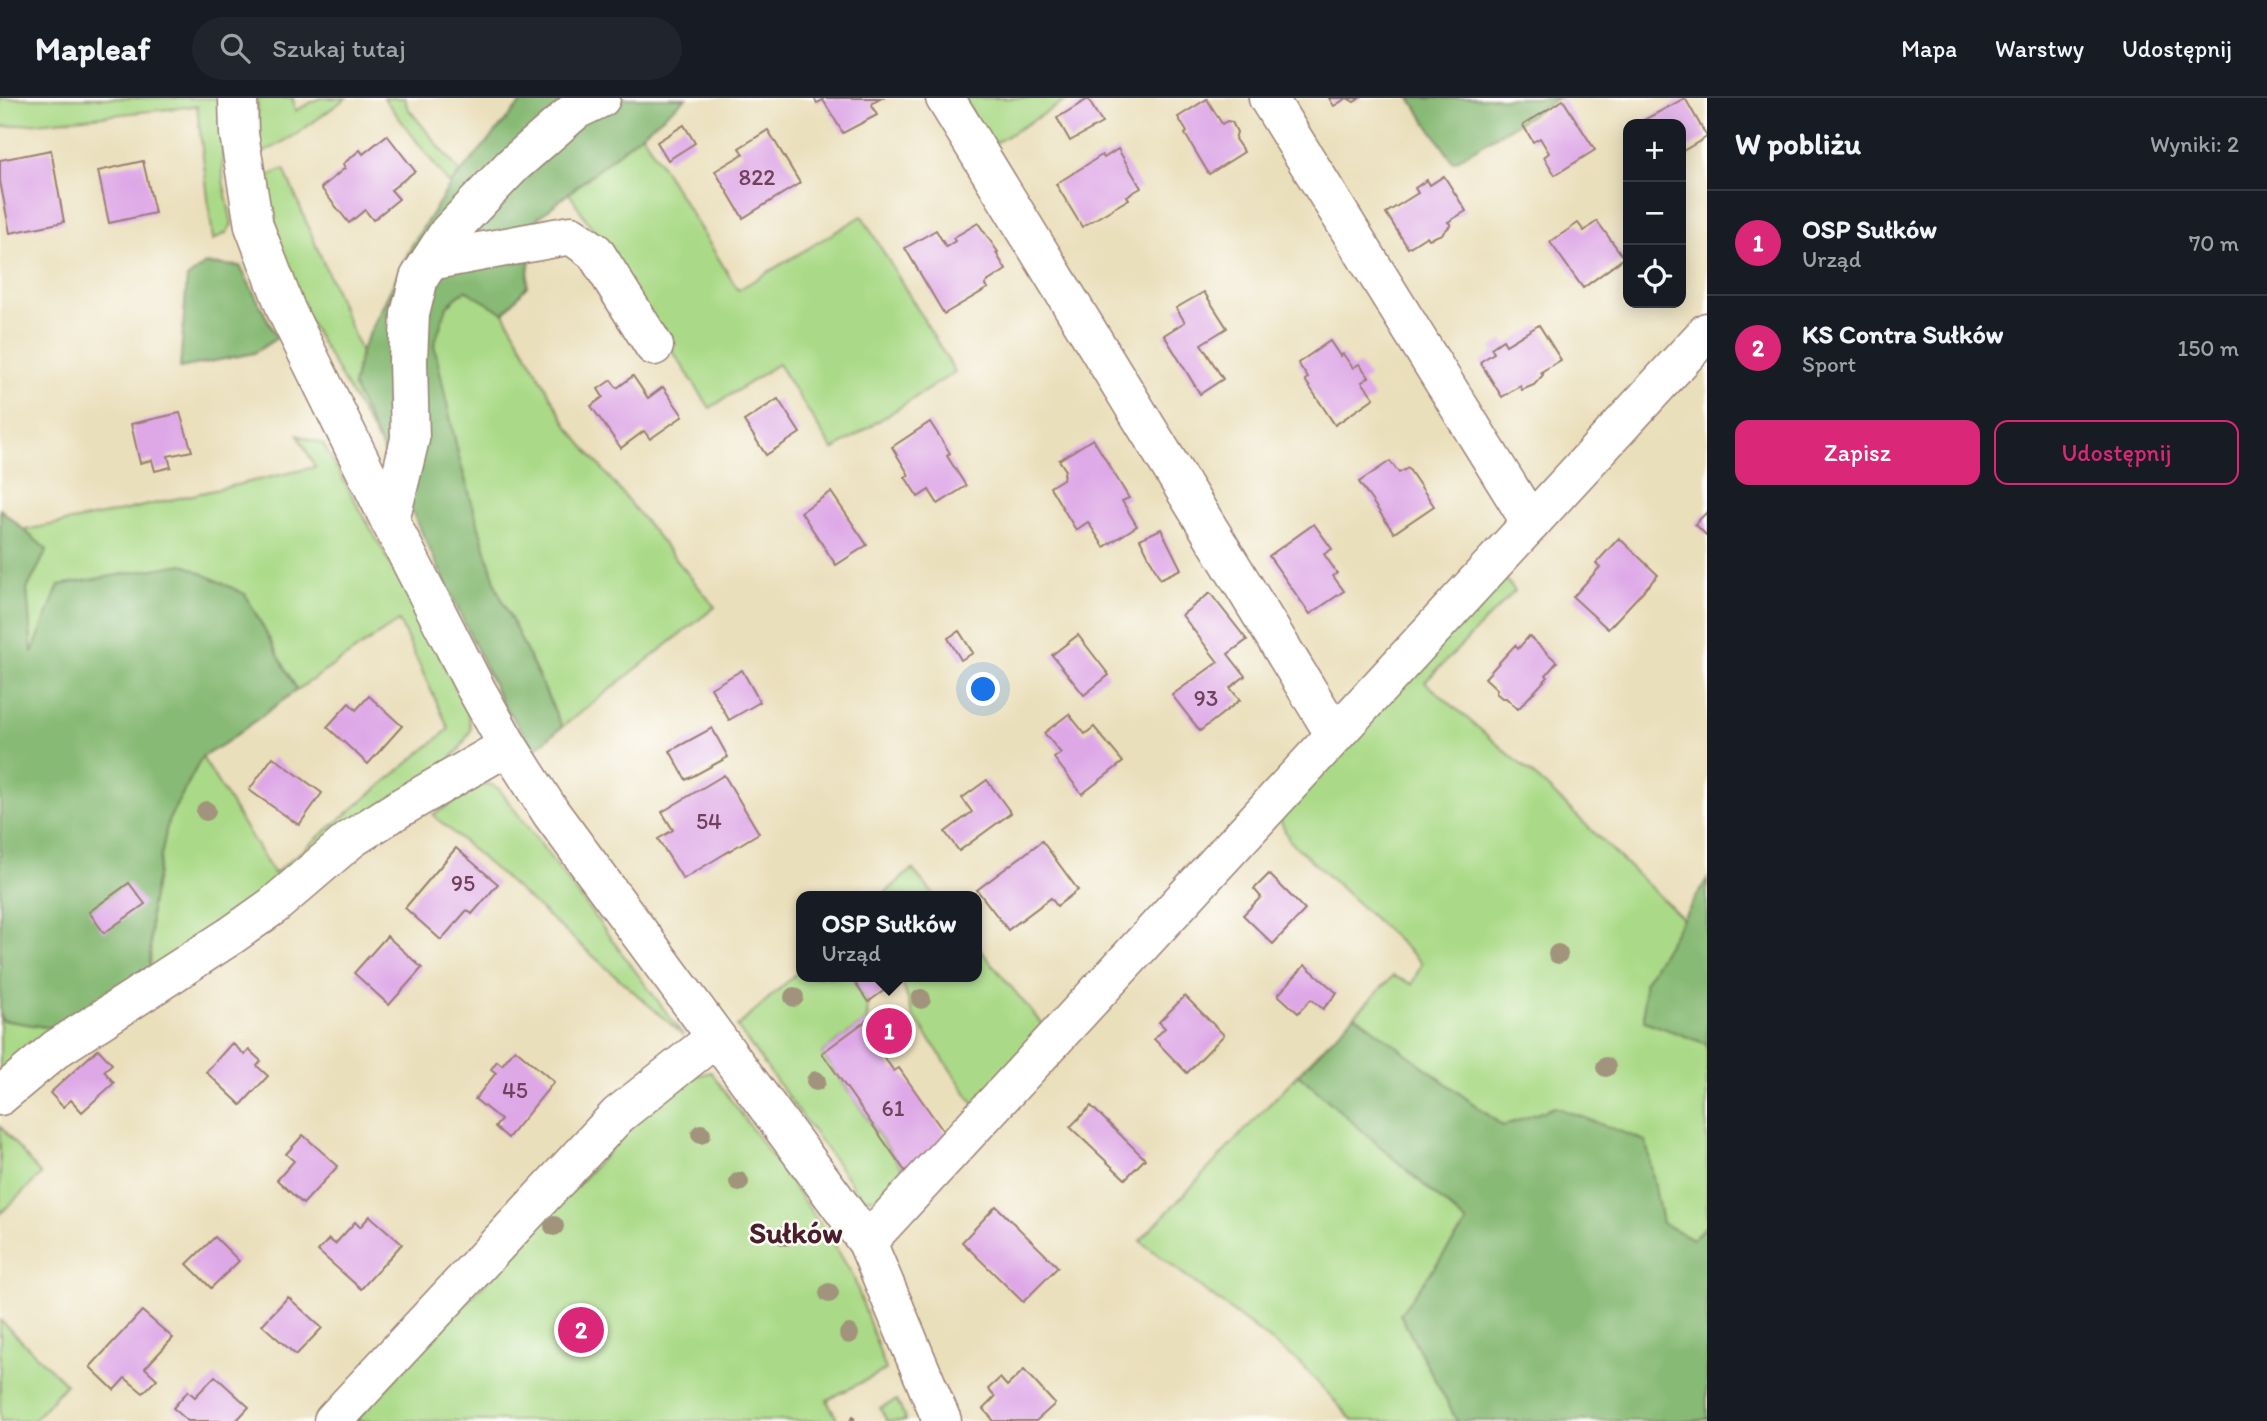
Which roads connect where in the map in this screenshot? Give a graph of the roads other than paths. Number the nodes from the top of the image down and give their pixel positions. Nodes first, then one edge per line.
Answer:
1 (238, 98) edge
2 (601, 98) edge
3 (944, 98) edge
4 (1268, 98) edge
5 (430, 261) junction
6 (1707, 332) edge
7 (654, 346) dead end
8 (390, 521) junction
9 (1531, 523) junction
10 (1335, 735) junction
11 (508, 746) junction
12 (715, 1038) junction
13 (0, 1096) edge
14 (867, 1242) junction
15 (333, 1421) edge
16 (942, 1421) edge

1 - 8 street
2 - 5 street
3 - 10 street
4 - 9 street
5 - 7 street
5 - 8 street
6 - 9 street
8 - 11 street
9 - 10 street
10 - 14 street
11 - 12 street
11 - 13 street
12 - 14 street
12 - 15 street
14 - 16 street

